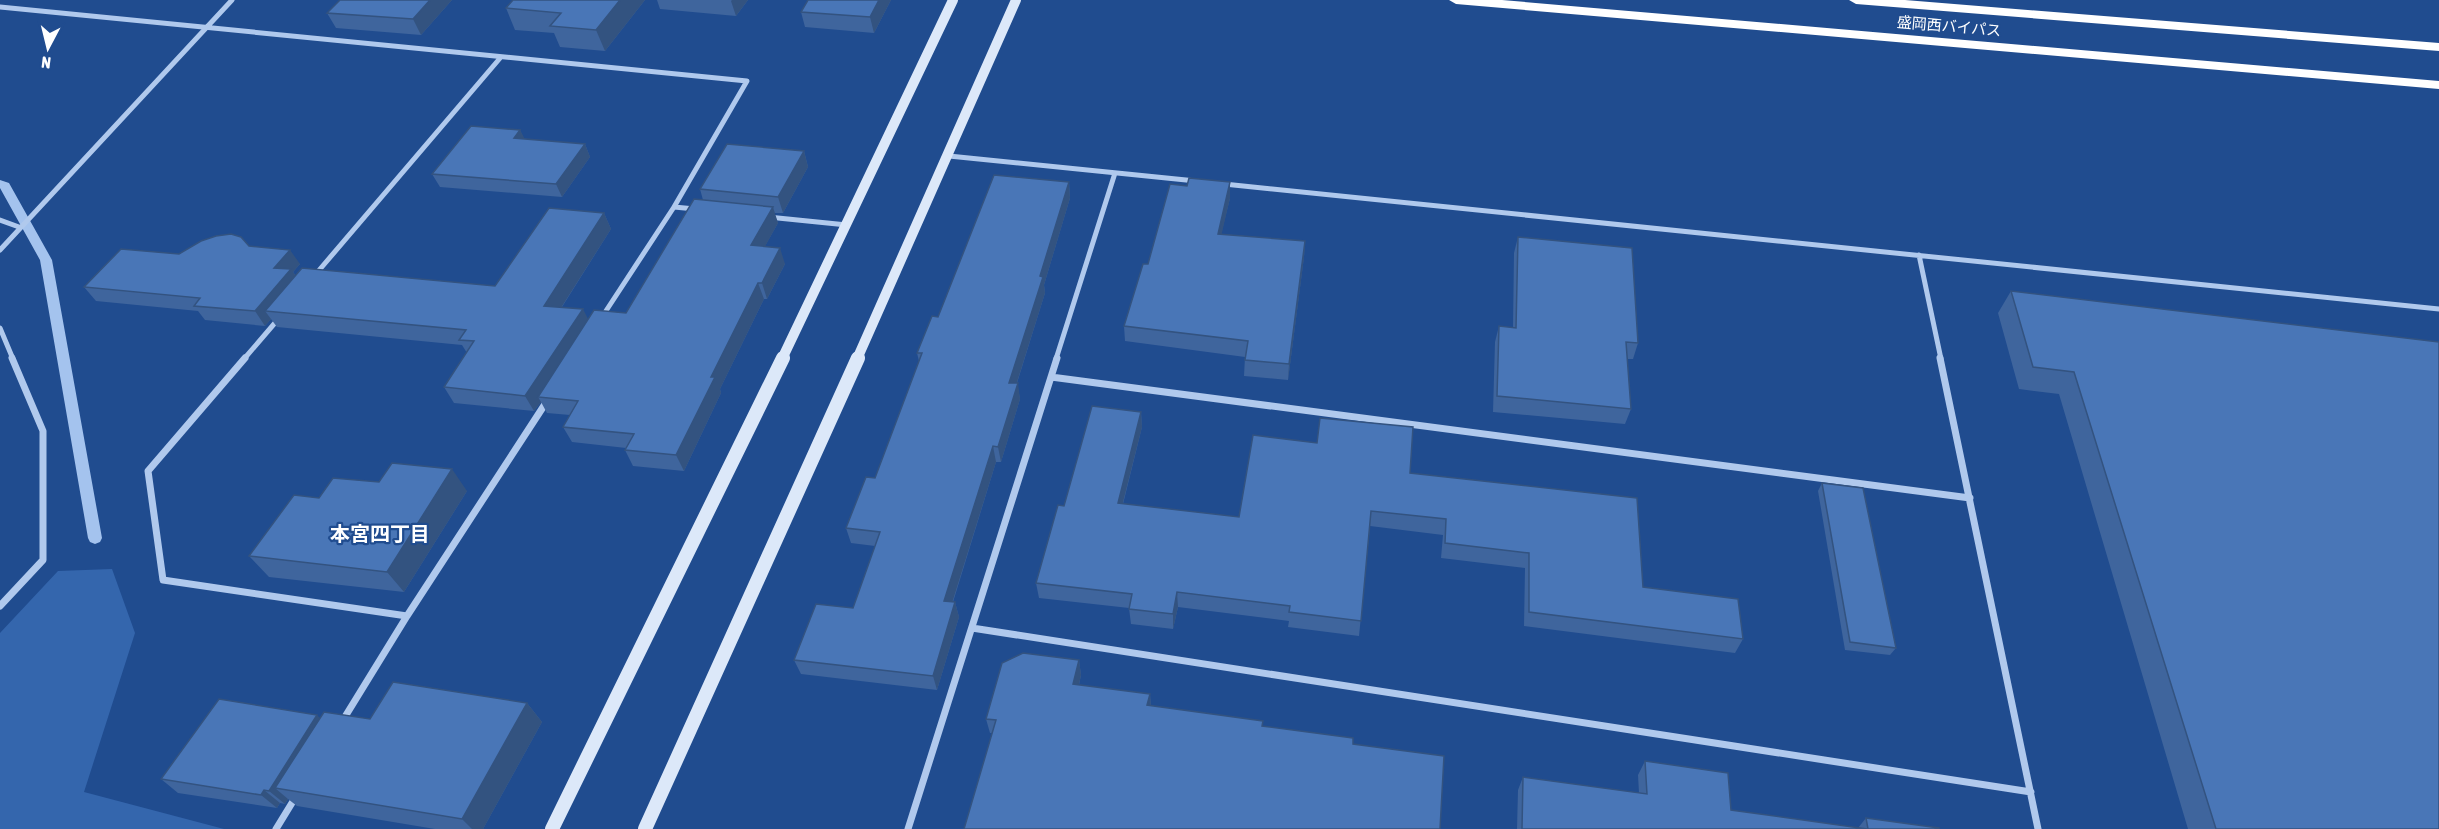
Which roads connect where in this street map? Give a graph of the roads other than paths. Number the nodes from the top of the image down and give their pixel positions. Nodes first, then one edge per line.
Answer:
1 (232, 0) edge
2 (953, 0) edge
3 (1016, 0) edge
4 (1456, 0) edge
5 (1856, 0) edge
6 (0, 7) edge
7 (8, 7) junction
8 (0, 13) edge
9 (208, 26) junction
10 (2439, 47) edge
11 (501, 57) junction
12 (2439, 85) edge
13 (949, 156) junction
14 (1115, 173) junction
15 (1198, 181) edge
16 (1222, 184) edge
17 (674, 207) junction
18 (697, 210) edge
19 (755, 216) edge
20 (0, 219) edge
21 (848, 225) junction
22 (20, 227) junction
23 (0, 250) edge
24 (1919, 255) junction
25 (309, 282) edge
26 (286, 309) edge
27 (2439, 309) edge
28 (596, 327) edge
29 (0, 328) edge
30 (1051, 376) junction
31 (550, 396) edge
32 (1970, 498) junction
33 (0, 606) edge
34 (407, 616) junction
35 (972, 628) junction
36 (338, 728) edge
37 (301, 788) edge
38 (2031, 792) junction
39 (276, 829) edge
40 (552, 829) edge
41 (645, 829) edge
42 (908, 829) edge
43 (2038, 829) edge

1 - 9 street
2 - 21 street
3 - 13 street
4 - 12 highway, 盛岡西バイパス
5 - 10 highway, 盛岡西バイパス
6 - 7 street
7 - 8 street
7 - 9 street
9 - 11 street
9 - 22 street
11 - 17 street
11 - 25 street
13 - 14 street
13 - 41 street
14 - 15 street
14 - 30 street
16 - 24 street
17 - 18 street
17 - 28 street
19 - 21 street
20 - 22 street
21 - 40 street
22 - 23 street
24 - 27 street
24 - 32 street
26 - 34 street
29 - 33 street
30 - 32 street
30 - 35 street
31 - 34 street
32 - 38 street
34 - 36 street
35 - 38 street
35 - 42 street
37 - 39 street
38 - 43 street

